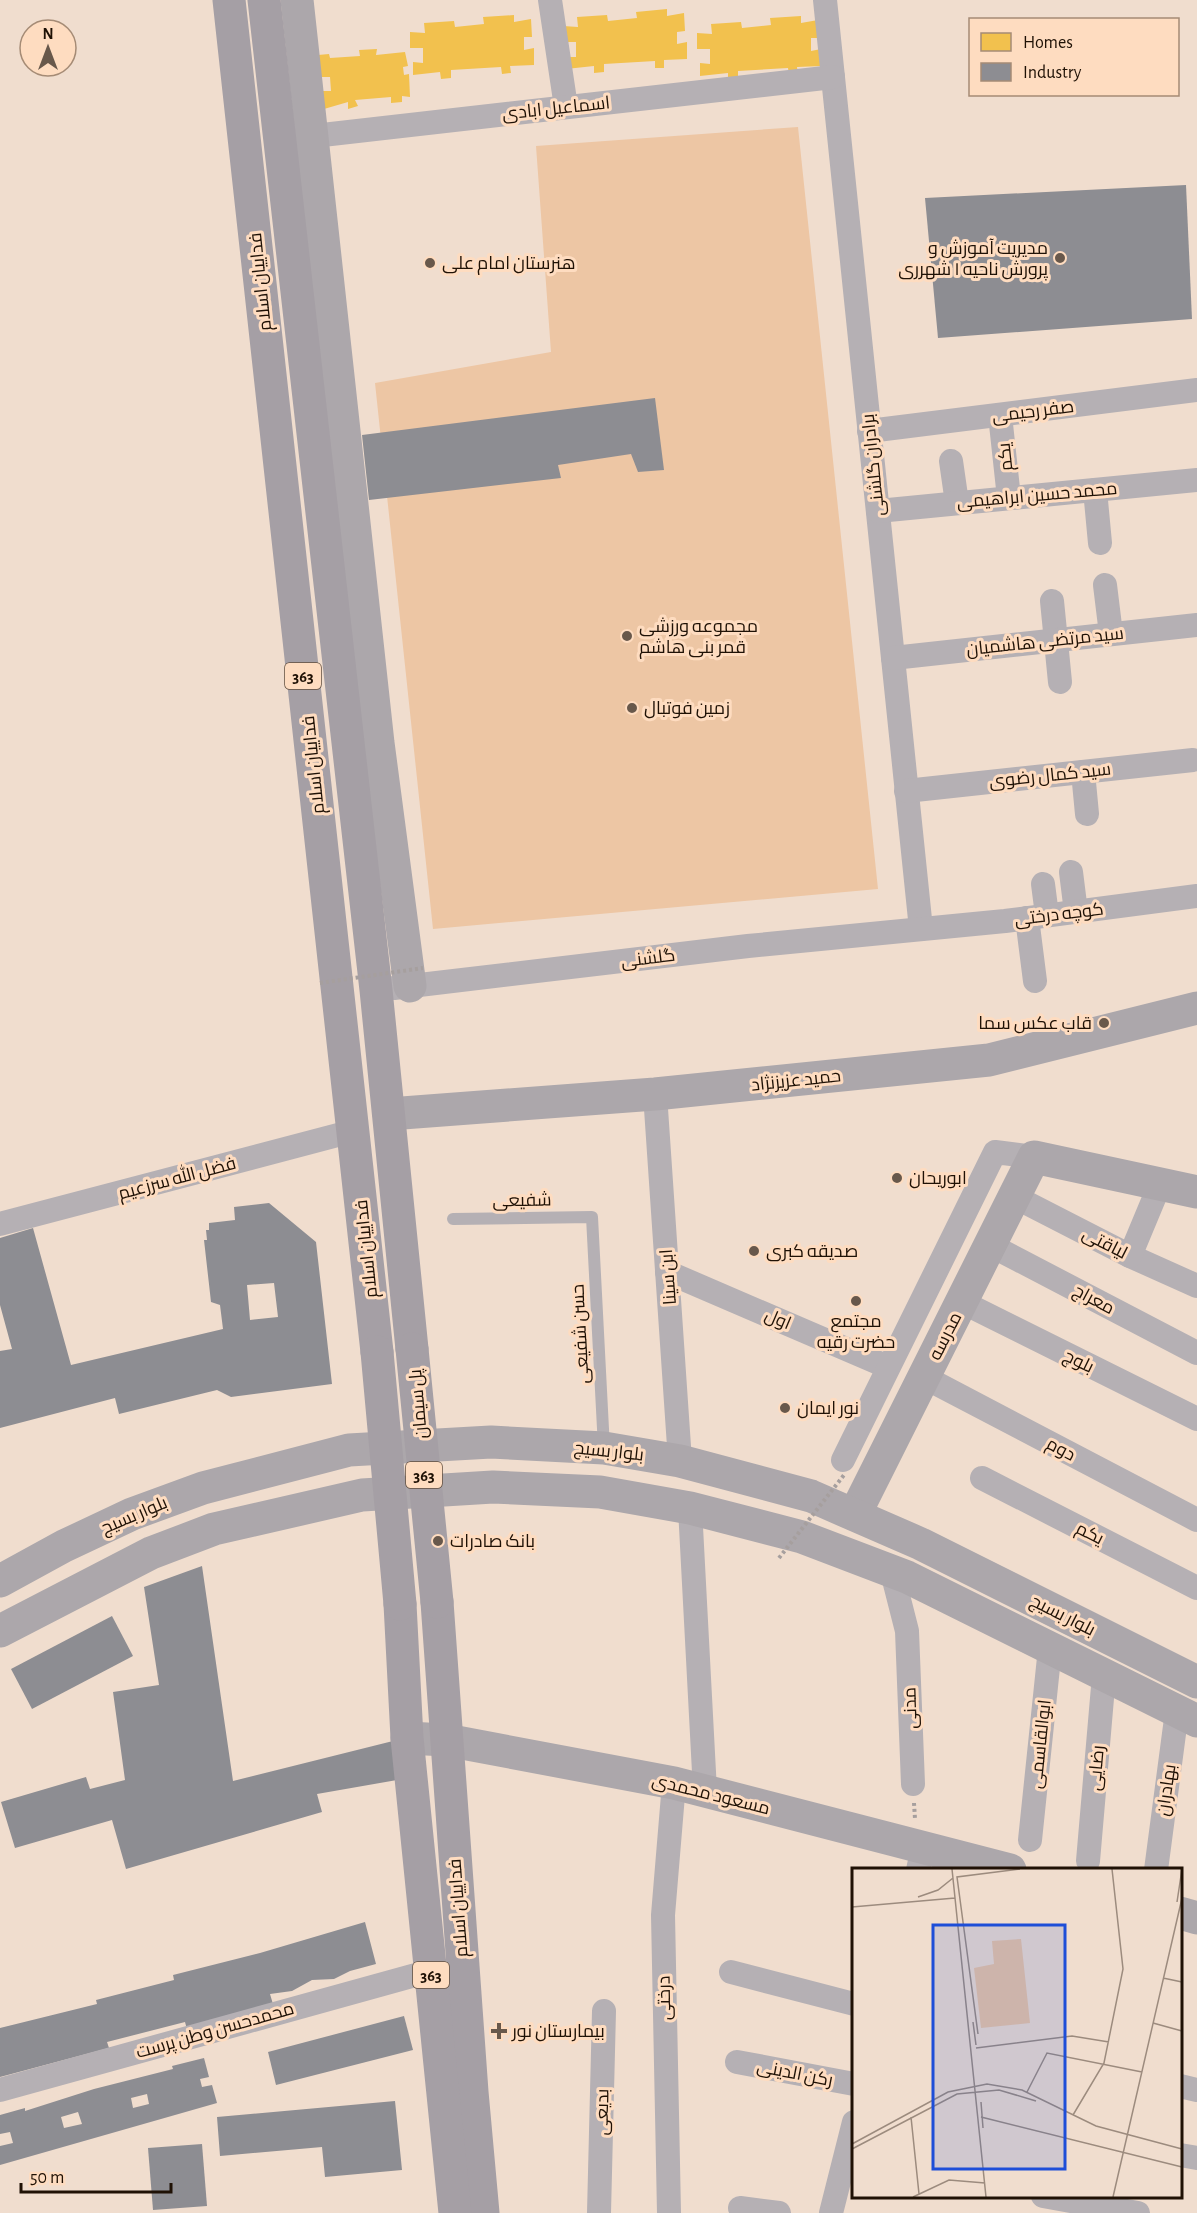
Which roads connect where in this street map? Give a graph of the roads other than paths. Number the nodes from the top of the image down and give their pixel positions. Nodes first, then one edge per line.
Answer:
1 (230, 0) edge
2 (264, 0) edge
3 (297, 0) edge
4 (550, 0) edge
5 (825, 0) edge
6 (833, 77) junction
7 (566, 107) junction
8 (313, 136) junction
9 (279, 140) junction
10 (1197, 390) edge
11 (1000, 415) junction
12 (869, 431) junction
13 (951, 461) dead end
14 (1197, 480) edge
15 (1095, 490) junction
16 (1010, 498) junction
17 (957, 503) junction
18 (878, 511) junction
19 (1100, 543) dead end
20 (1105, 585) dead end
21 (1052, 601) dead end
22 (1197, 625) edge
23 (1111, 634) junction
24 (1057, 640) junction
25 (893, 658) junction
26 (1060, 682) dead end
27 (1193, 760) dead end
28 (1083, 772) junction
29 (906, 791) junction
30 (1087, 814) dead end
31 (1071, 872) dead end
32 (1043, 884) dead end
33 (1197, 896) edge
34 (1076, 912) junction
35 (1037, 916) junction
36 (921, 929) junction
37 (416, 977) junction
38 (1035, 981) dead end
39 (376, 990) junction
40 (1197, 1008) edge
41 (655, 1094) junction
42 (389, 1114) junction
43 (353, 1131) junction
44 (1034, 1157) junction
45 (1160, 1184) junction
46 (1197, 1192) edge
47 (1015, 1197) junction
48 (592, 1217) joint
49 (453, 1220) dead end
50 (0, 1224) edge
51 (990, 1245) junction
52 (1130, 1256) junction
53 (667, 1272) junction
54 (1197, 1286) edge
55 (962, 1302) junction
56 (412, 1349) joint
57 (377, 1352) joint
58 (1197, 1353) edge
59 (888, 1367) junction
60 (924, 1377) junction
61 (1197, 1419) edge
62 (604, 1448) junction
63 (680, 1461) junction
64 (843, 1467) road end
65 (982, 1478) dead end
66 (690, 1508) junction
67 (855, 1514) junction
68 (1197, 1520) edge
69 (892, 1572) junction
70 (0, 1581) edge
71 (1197, 1588) edge
72 (436, 1602) joint
73 (400, 1604) joint
74 (0, 1631) edge
75 (1050, 1648) junction
76 (1104, 1675) junction
77 (1197, 1682) edge
78 (1187, 1716) edge
79 (407, 1738) junction
80 (446, 1740) junction
81 (913, 1784) road end
82 (690, 1787) junction
83 (1029, 1840) dead end
84 (919, 1854) edge
85 (1088, 1861) dead end
86 (1004, 1868) edge
87 (1156, 1868) edge
88 (1182, 1914) edge
89 (1197, 1918) edge
90 (430, 1971) junction
91 (731, 1972) dead end
92 (852, 2003) edge
93 (604, 2011) dead end
94 (736, 2062) dead end
95 (852, 2084) edge
96 (1182, 2086) edge
97 (0, 2090) edge
98 (1197, 2090) edge
99 (852, 2135) edge
100 (1182, 2155) edge
101 (1197, 2158) edge
102 (848, 2162) edge
103 (1054, 2198) edge
104 (740, 2208) dead end
105 (455, 2213) edge
106 (483, 2213) edge
107 (599, 2213) edge
108 (669, 2213) edge
109 (779, 2213) edge
110 (831, 2213) edge
111 (1138, 2213) edge

1 - 43 main road, فداییان اسلام / 363
2 - 9 main road, فداییان اسلام / 363
3 - 8 street
4 - 7 street
5 - 6 street, برادران گلشنی
6 - 7 street, اسماعیل ابادی
6 - 12 street, برادران گلشنی
7 - 8 street, اسماعیل ابادی
8 - 9 street, اسماعیل ابادی
8 - 37 street
9 - 39 main road, فداییان اسلام / 363
10 - 11 street, صفر رحیمی
11 - 12 street, صفر رحیمی
11 - 16 street, یکم
12 - 18 street, برادران گلشنی
13 - 17 street
14 - 15 street, محمد حسین ابراهیمی
15 - 16 street, محمد حسین ابراهیمی
15 - 19 street
16 - 17 street, محمد حسین ابراهیمی
17 - 18 street, محمد حسین ابراهیمی
18 - 25 street, برادران گلشنی
20 - 23 street
21 - 24 street
22 - 23 street, سید مرتضی هاشمیان
23 - 24 street, سید مرتضی هاشمیان
24 - 25 street, سید مرتضی هاشمیان
24 - 26 street
25 - 29 street, برادران گلشنی
27 - 28 street, سید کمال رضوی
28 - 29 street, سید کمال رضوی
28 - 30 street
29 - 36 street, برادران گلشنی
31 - 34 street
32 - 35 street
33 - 34 street, کوچه درختی
34 - 35 street, کوچه درختی
35 - 36 street, کوچه درختی
35 - 38 street
36 - 37 street, گلشنی
37 - 39 street, گلشنی
39 - 42 main road, فداییان اسلام / 363
40 - 41 street, حمید عزیزنژاد
41 - 42 street, حمید عزیزنژاد
41 - 53 street, ابن سینا
42 - 56 main road, فداییان اسلام / 363
43 - 50 street, فضل الله سرزعیم
43 - 57 main road, فداییان اسلام / 363
44 - 45 street
44 - 47 street, مدرسه
44 - 59 street
45 - 46 street
45 - 52 street
47 - 51 street, مدرسه
47 - 52 street, لیاقتی
48 - 49 lane, شفیعی
48 - 62 lane, حسن شفیعی
51 - 55 street, مدرسه
51 - 58 street, معراج
52 - 54 street, لیاقتی
53 - 59 street, اول
53 - 63 street, ابن سینا
55 - 60 street, مدرسه
55 - 61 street, بلوچ
56 - 72 main road, پل سیمان / 363, bridge
57 - 73 main road, پل سیمان / 363, bridge
59 - 64 street
60 - 67 street, مدرسه
60 - 68 street, دوم
62 - 63 street, بلوار بسیج
62 - 70 street, بلوار بسیج
63 - 67 street, بلوار بسیج
65 - 71 street, یکم
66 - 69 street, بلوار بسیج
66 - 74 street, بلوار بسیج
66 - 82 street
67 - 77 street, بلوار بسیج
69 - 75 street, بلوار بسیج
69 - 81 street, مدنی
72 - 80 main road, فداییان اسلام / 363
73 - 79 main road, فداییان اسلام / 363
75 - 76 street, بلوار بسیج
75 - 83 street, ابوالقاسمی
76 - 78 street, بلوار بسیج
76 - 85 street, رضایی
78 - 87 street, بهادران
79 - 80 street, مسعود محمدی
79 - 90 main road, فداییان اسلام / 363
80 - 82 street, مسعود محمدی
80 - 106 main road, فداییان اسلام / 363
82 - 84 street, مسعود محمدی
82 - 108 street, درختی
84 - 86 street, مسعود محمدی
88 - 89 street
90 - 97 street, محمدحسن وطن پرست
90 - 105 main road, فداییان اسلام / 363
91 - 92 street
93 - 107 street, بدیعی
94 - 95 street, رکن الدینی
96 - 98 street
99 - 102 street
100 - 101 street
102 - 110 street
103 - 111 street
104 - 109 street

